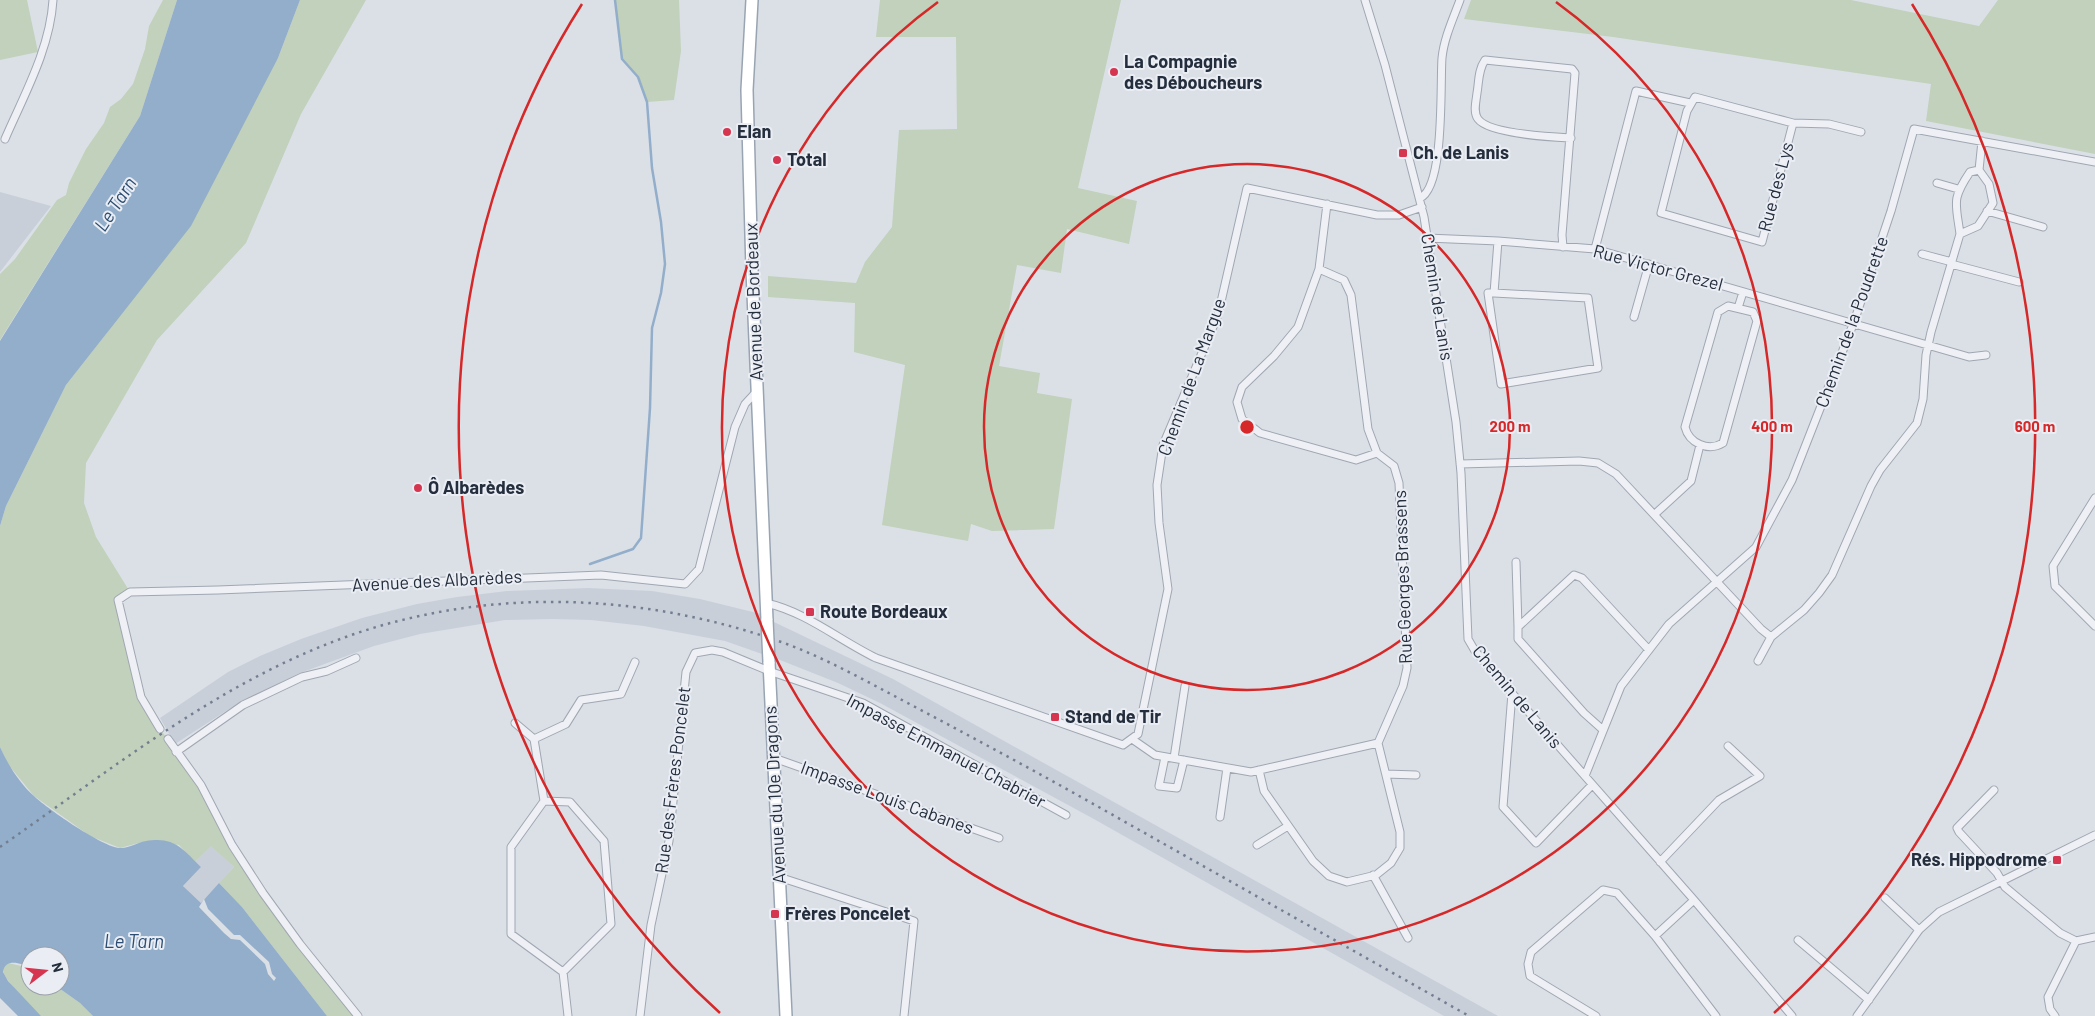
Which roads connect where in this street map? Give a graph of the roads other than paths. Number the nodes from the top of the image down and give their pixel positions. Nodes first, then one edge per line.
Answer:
1 (53, 0) edge
2 (752, 0) edge
3 (1365, 0) edge
4 (1460, 0) edge
5 (1690, 103) junction
6 (1793, 124) junction
7 (1861, 132) dead end
8 (1571, 138) junction
9 (5, 139) dead end
10 (1982, 141) junction
11 (2095, 162) edge
12 (1979, 170) junction
13 (1937, 183) dead end
14 (1958, 189) junction
15 (1420, 198) junction
16 (1327, 204) junction
17 (1422, 207) junction
18 (1987, 211) junction
19 (2043, 227) dead end
20 (1960, 234) junction
21 (1427, 238) junction
22 (1498, 240) junction
23 (1562, 247) junction
24 (1595, 249) junction
25 (1922, 254) dead end
26 (1952, 263) junction
27 (1649, 264) junction
28 (1319, 269) junction
29 (2019, 282) dead end
30 (1743, 292) junction
31 (1494, 293) junction
32 (1738, 308) junction
33 (1634, 317) dead end
34 (1854, 322) junction
35 (1928, 346) junction
36 (1986, 354) dead end
37 (757, 391) junction
38 (1700, 445) junction
39 (1377, 453) junction
40 (1460, 464) junction
41 (2095, 498) edge
42 (1655, 514) junction
43 (1516, 562) dead end
44 (1717, 581) junction
45 (766, 603) junction
46 (2095, 626) edge
47 (1518, 627) junction
48 (1771, 637) junction
49 (1648, 650) junction
50 (356, 658) dead end
51 (1758, 661) dead end
52 (635, 662) dead end
53 (769, 666) junction
54 (1185, 686) dead end
55 (1512, 693) junction
56 (515, 723) dead end
57 (160, 729) dead end
58 (1603, 730) junction
59 (168, 739) dead end
60 (534, 739) junction
61 (1132, 739) junction
62 (1378, 742) junction
63 (1728, 746) dead end
64 (176, 752) junction
65 (1165, 757) junction
66 (774, 758) junction
67 (1174, 758) junction
68 (1184, 760) junction
69 (1227, 768) junction
70 (1259, 770) junction
71 (1386, 774) junction
72 (1416, 775) dead end
73 (1585, 776) junction
74 (1592, 785) junction
75 (1994, 790) dead end
76 (544, 801) junction
77 (1066, 815) dead end
78 (1220, 817) dead end
79 (1288, 826) junction
80 (2095, 835) edge
81 (999, 838) dead end
82 (1257, 845) dead end
83 (1660, 862) junction
84 (1373, 875) junction
85 (779, 877) junction
86 (2002, 881) junction
87 (1885, 898) dead end
88 (1694, 900) junction
89 (1919, 930) junction
90 (1655, 936) junction
91 (2095, 937) edge
92 (1408, 938) dead end
93 (1798, 940) dead end
94 (2076, 941) junction
95 (563, 972) junction
96 (1869, 1000) junction
97 (358, 1016) edge
98 (568, 1016) edge
99 (640, 1016) edge
100 (786, 1016) edge
101 (904, 1016) edge
102 (1596, 1016) edge
103 (1716, 1016) edge
104 (1792, 1016) edge
105 (1857, 1016) edge
106 (2055, 1016) edge

1 - 9 street
2 - 37 main road, Avenue de Bordeaux
3 - 15 street
4 - 15 street
5 - 6 street, Rue des Lys
5 - 6 street, Rue des Lys
5 - 24 street, Rue des Lys
6 - 7 street, Rue des Lys
8 - 8 street
8 - 23 street
10 - 11 street, Chemin de la Poudrette
10 - 12 street
10 - 34 street, Chemin de la Poudrette
12 - 14 street
12 - 18 street
13 - 14 street
14 - 20 street
15 - 17 street
16 - 17 street, Chemin de La Margue
16 - 28 street
16 - 61 street, Chemin de La Margue
17 - 21 street, Chemin de Lanis
18 - 19 street
18 - 20 street
20 - 26 street
21 - 22 street, Rue Victor Grezel
21 - 40 street, Chemin de Lanis
22 - 23 street, Rue Victor Grezel
22 - 31 street
23 - 24 street, Rue Victor Grezel
24 - 27 street, Rue Victor Grezel
25 - 26 street
26 - 29 street
26 - 35 street
27 - 30 street, Rue Victor Grezel
27 - 33 street
28 - 39 street, Rue Georges Brassens
28 - 39 street
30 - 32 street
30 - 34 street, Rue Victor Grezel
31 - 31 street
32 - 38 street
32 - 38 street
34 - 35 street, Rue Victor Grezel
34 - 44 street, Chemin de la Poudrette
35 - 36 street, Rue Victor Grezel
35 - 48 street
37 - 45 main road, Avenue de Bordeaux
37 - 57 street, Avenue des Albarèdes
38 - 42 street
39 - 62 street, Rue Georges Brassens
40 - 42 street
40 - 55 street, Chemin de Lanis
41 - 46 street
42 - 44 street
43 - 47 street
44 - 48 street
44 - 49 street, Chemin de la Poudrette
45 - 53 main road, Avenue du 10e Dragons, bridge
45 - 61 street
47 - 49 street
47 - 58 street
48 - 51 street
49 - 58 street, Chemin de la Poudrette
50 - 64 street
52 - 60 street
53 - 66 main road, Avenue du 10e Dragons
53 - 77 street, Impasse Emmanuel Chabrier
53 - 99 street, Rue des Frères Poncelet
54 - 67 street
55 - 73 street, Chemin de Lanis
55 - 74 street
56 - 60 street
58 - 73 street, Chemin de la Poudrette
59 - 64 street
60 - 76 street
61 - 65 street
62 - 70 street
62 - 71 street
63 - 83 street
64 - 97 street
65 - 67 street
65 - 68 street
66 - 81 street, Impasse Louis Cabanes
66 - 85 main road, Avenue du 10e Dragons
67 - 68 street
68 - 69 street
69 - 70 street
69 - 78 street
70 - 79 street
71 - 72 street
71 - 84 street
73 - 74 street, Chemin de Lanis
74 - 83 street, Chemin de Lanis
75 - 86 street
76 - 95 street
76 - 95 street
79 - 82 street
79 - 84 street
80 - 86 street
83 - 88 street, Chemin de Lanis
84 - 92 street
85 - 100 main road, Avenue du 10e Dragons
85 - 101 street
86 - 89 street
86 - 94 street
87 - 89 street
88 - 90 street
88 - 104 street, Chemin de Lanis
89 - 96 street
90 - 102 street
90 - 103 street
91 - 94 street
93 - 96 street
94 - 106 street
95 - 98 street
96 - 105 street

